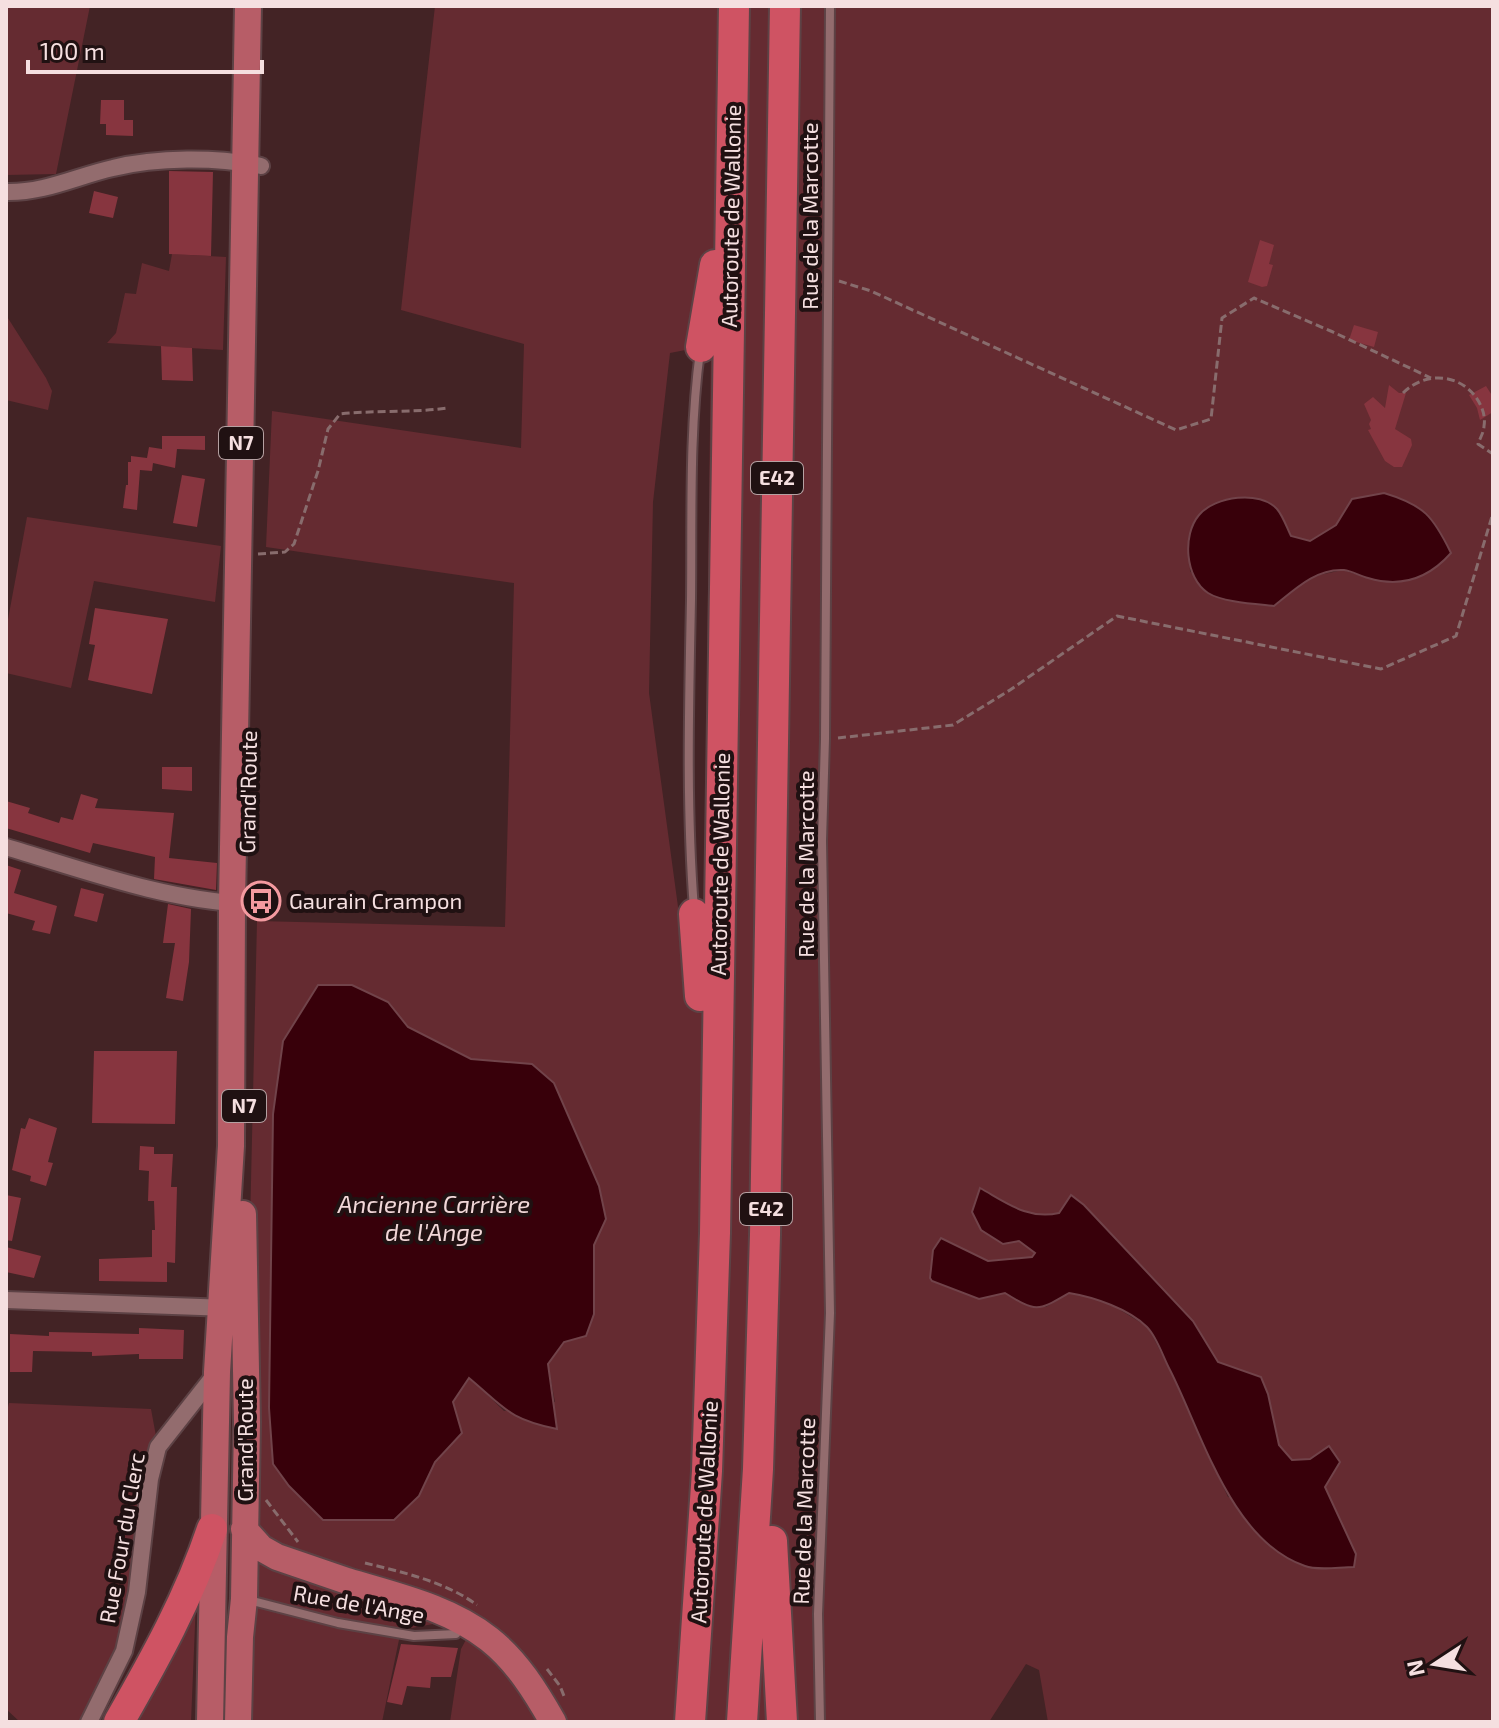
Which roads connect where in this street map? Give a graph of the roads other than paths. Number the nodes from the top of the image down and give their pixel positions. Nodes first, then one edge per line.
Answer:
1 (248, 6) edge
2 (264, 6) edge
3 (734, 6) edge
4 (785, 6) edge
5 (830, 6) edge
6 (732, 128) junction
7 (253, 164) junction
8 (6, 192) edge
9 (701, 347) joint
10 (6, 847) edge
11 (239, 904) junction
12 (694, 914) joint
13 (715, 1125) junction
14 (6, 1300) edge
15 (232, 1308) junction
16 (217, 1372) junction
17 (758, 1469) junction
18 (212, 1529) junction
19 (244, 1529) junction
20 (277, 1557) junction
21 (244, 1564) junction
22 (244, 1599) junction
23 (211, 1602) junction
24 (463, 1623) junction
25 (89, 1722) edge
26 (119, 1722) edge
27 (210, 1722) edge
28 (238, 1722) edge
29 (553, 1722) edge
30 (690, 1722) edge
31 (742, 1722) edge
32 (782, 1722) edge
33 (820, 1722) edge

1 - 7 main road, Grand'Route / N7
2 - 7 main road, Grand'Route / N7
3 - 6 highway, Autoroute de Wallonie / E42
4 - 17 highway, E42
5 - 33 lane, Rue de la Marcotte
6 - 9 highway
6 - 13 highway, Autoroute de Wallonie / E42
7 - 8 street
7 - 11 main road, Grand'Route / N7
7 - 11 main road, Grand'Route / N7
9 - 12 lane
10 - 11 street
11 - 15 main road, Grand'Route / N7
12 - 13 highway
13 - 30 highway, Autoroute de Wallonie / E42
14 - 15 street
15 - 16 main road, Grand'Route / N7
15 - 19 main road, Grand'Route / N7
16 - 18 main road, Grand'Route / N7
16 - 25 street, Rue Four du Clerc
17 - 31 highway, E42
17 - 32 highway
18 - 23 main road, Grand'Route / N7
18 - 26 highway
19 - 20 main road
19 - 21 main road, Grand'Route / N7
20 - 21 main road
20 - 24 main road
21 - 22 main road, Grand'Route / N7
21 - 23 main road
22 - 24 lane, Rue de l'Ange
22 - 28 main road, Grand'Route / N7
23 - 27 main road, Grand'Route / N7
24 - 29 main road

